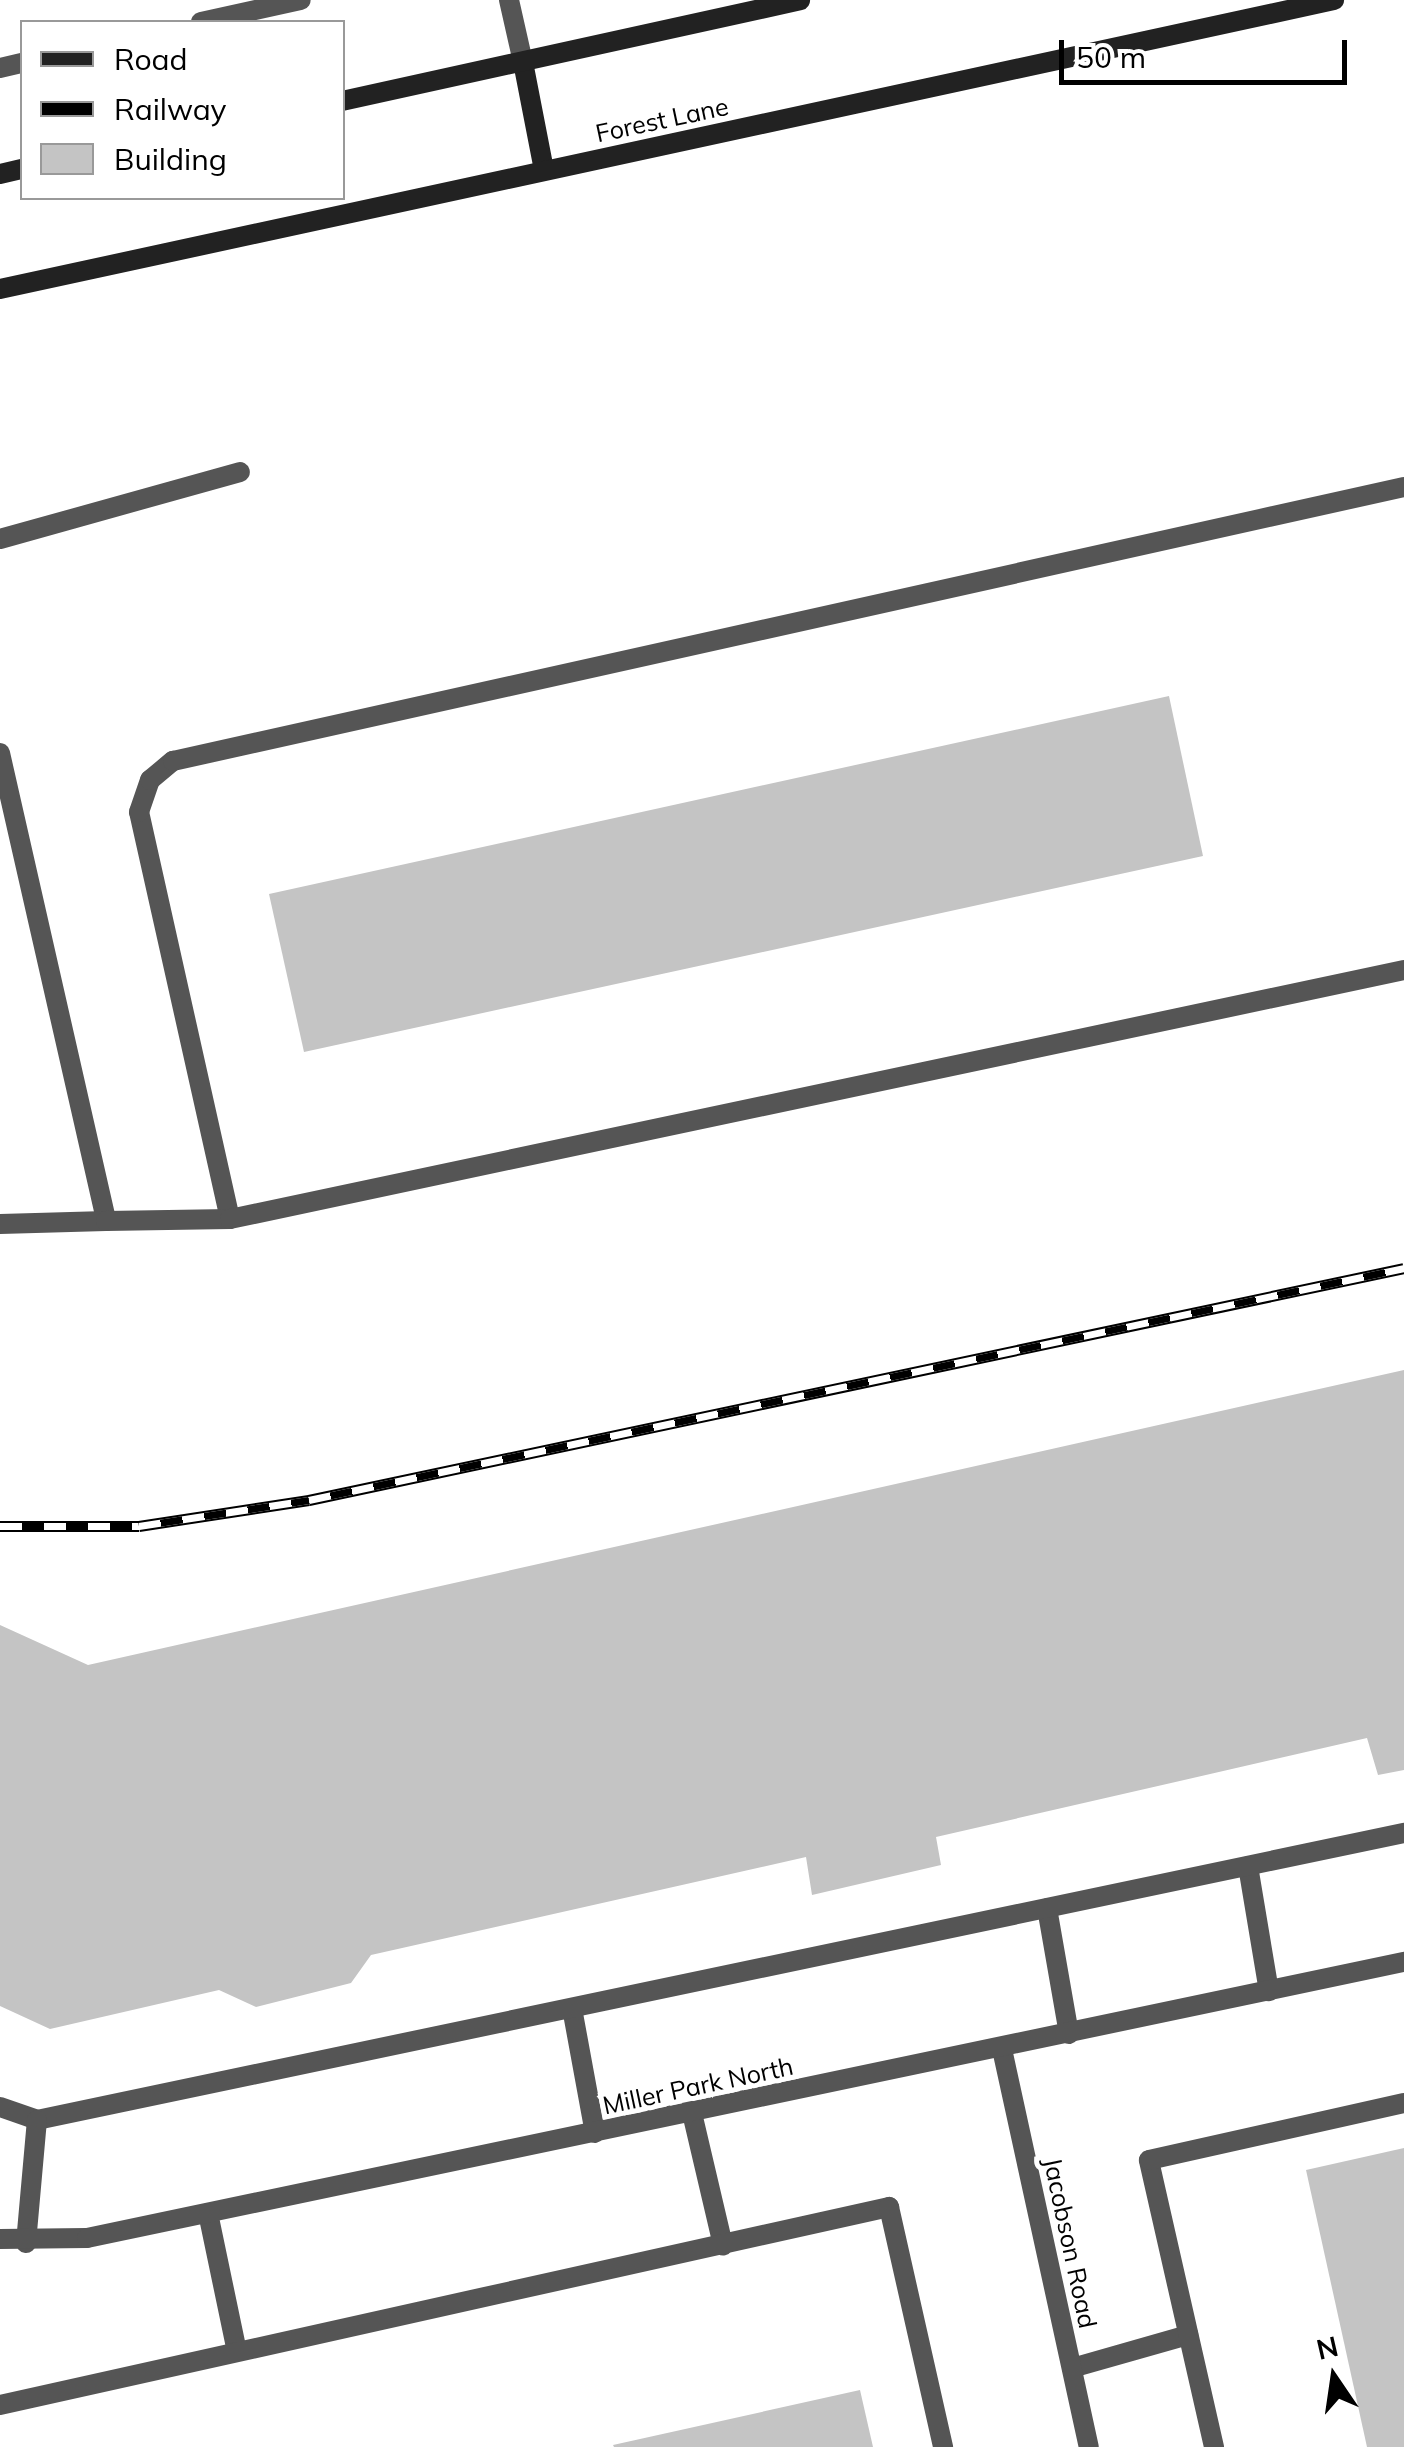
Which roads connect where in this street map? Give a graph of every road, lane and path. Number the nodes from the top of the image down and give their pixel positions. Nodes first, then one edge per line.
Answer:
1 (301, 0) edge
2 (510, 0) edge
3 (800, 0) edge
4 (1334, 0) edge
5 (230, 8) edge
6 (205, 20) edge
7 (523, 62) junction
8 (345, 99) edge
9 (544, 170) junction
10 (0, 289) edge
11 (240, 472) dead end
12 (1404, 487) edge
13 (0, 539) edge
14 (0, 752) edge
15 (1404, 970) edge
16 (230, 1219) junction
17 (106, 1221) junction
18 (0, 1224) edge
19 (1404, 1834) edge
20 (1248, 1866) junction
21 (1047, 1908) junction
22 (1404, 1962) edge
23 (1269, 1991) junction
24 (572, 2008) junction
25 (1069, 2034) junction
26 (1002, 2049) junction
27 (1404, 2103) edge
28 (0, 2107) edge
29 (692, 2113) junction
30 (36, 2120) junction
31 (594, 2133) junction
32 (208, 2213) junction
33 (0, 2239) edge
34 (26, 2243) junction
35 (723, 2245) junction
36 (1188, 2336) junction
37 (236, 2347) junction
38 (1072, 2368) junction
39 (0, 2405) edge
40 (943, 2447) edge
41 (1089, 2447) edge
42 (1214, 2447) edge

1 - 5 street
2 - 7 street
3 - 7 main road
4 - 9 main road, Forest Lane
5 - 6 street
7 - 8 main road
7 - 9 main road
9 - 10 main road, Forest Lane
11 - 13 street
12 - 16 street
14 - 17 street
15 - 16 street
16 - 17 street
17 - 18 street
19 - 20 street
20 - 21 street
20 - 23 street
21 - 24 street
21 - 25 street
22 - 23 street, Miller Park North
23 - 25 street, Miller Park North
24 - 30 street
24 - 31 street
25 - 26 street, Miller Park North
26 - 29 street, Miller Park North
26 - 38 street, Jacobson Road
27 - 36 street
28 - 30 street
29 - 31 street, Miller Park North
29 - 35 street
30 - 34 street
31 - 32 street, Miller Park North
32 - 34 street, Miller Park North
32 - 37 street
33 - 34 street, Miller Park North
35 - 37 street
35 - 40 street
36 - 38 street
36 - 42 street
37 - 39 street
38 - 41 street, Jacobson Road

